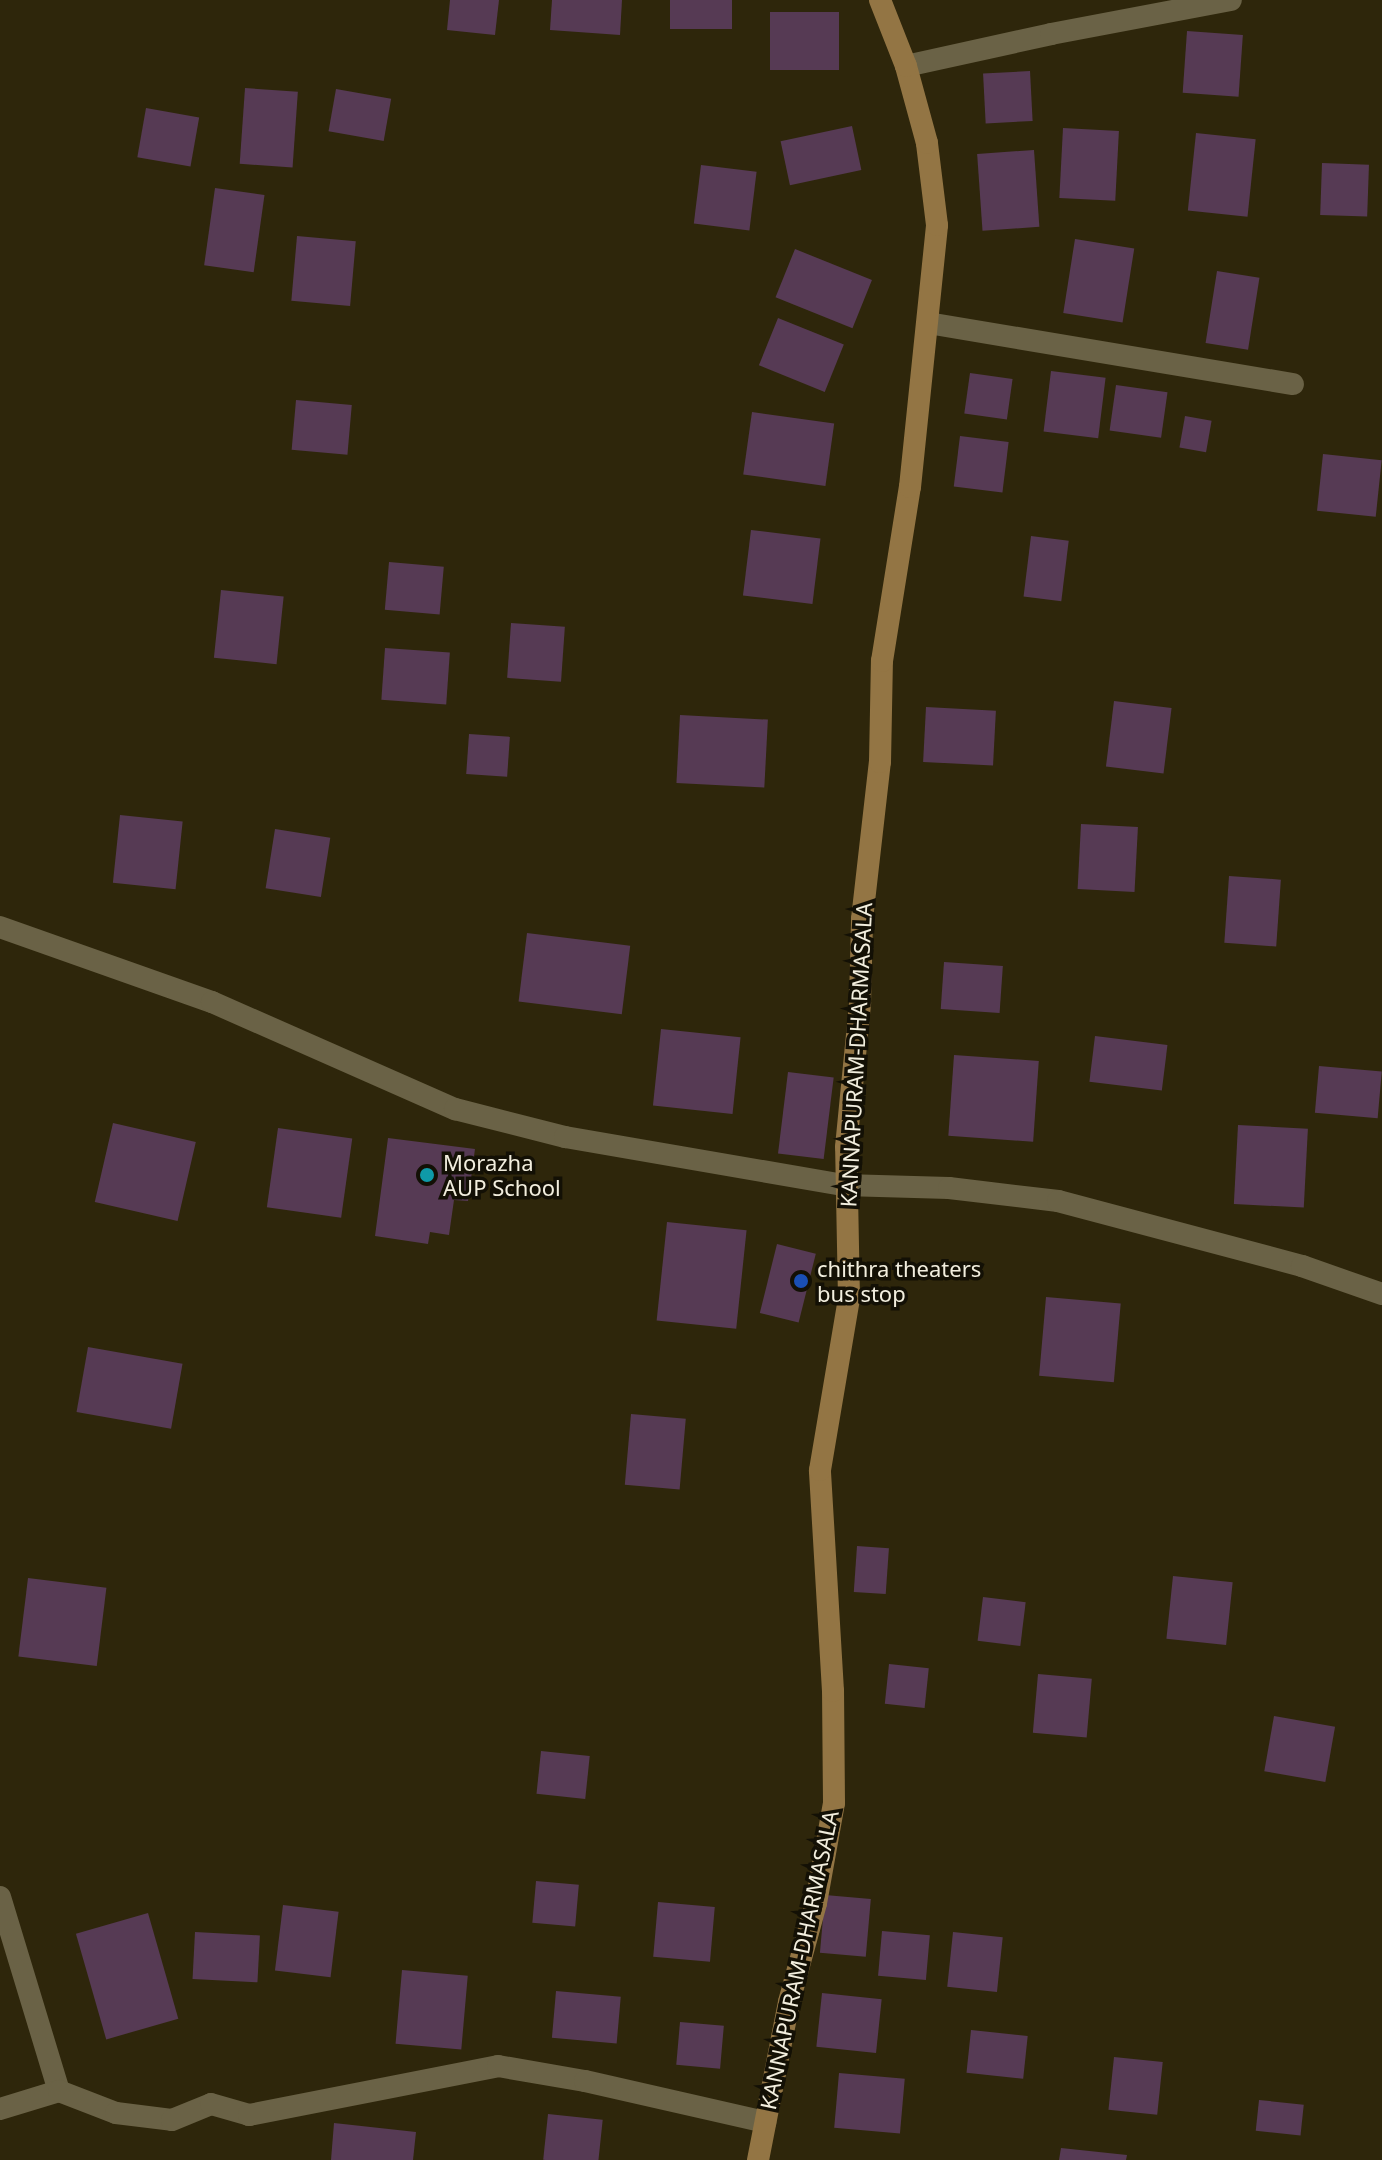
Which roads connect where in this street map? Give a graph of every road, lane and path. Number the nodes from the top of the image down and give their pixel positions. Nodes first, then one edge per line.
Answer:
1 (880, 0) edge
2 (1231, 0) edge
3 (906, 66) junction
4 (928, 323) junction
5 (1293, 384) dead end
6 (0, 927) edge
7 (844, 1185) junction
8 (1382, 1294) edge
9 (0, 1897) edge
10 (59, 2091) junction
11 (0, 2109) edge
12 (765, 2122) junction
13 (758, 2160) edge

1 - 3 main road, KANNAPURAM-DHARMASALA
2 - 3 street
3 - 4 main road, KANNAPURAM-DHARMASALA
4 - 5 street
4 - 7 main road, KANNAPURAM-DHARMASALA
6 - 7 street
7 - 8 street
7 - 12 main road, KANNAPURAM-DHARMASALA
9 - 10 street
10 - 11 street
10 - 12 street
12 - 13 main road, KANNAPURAM-DHARMASALA

